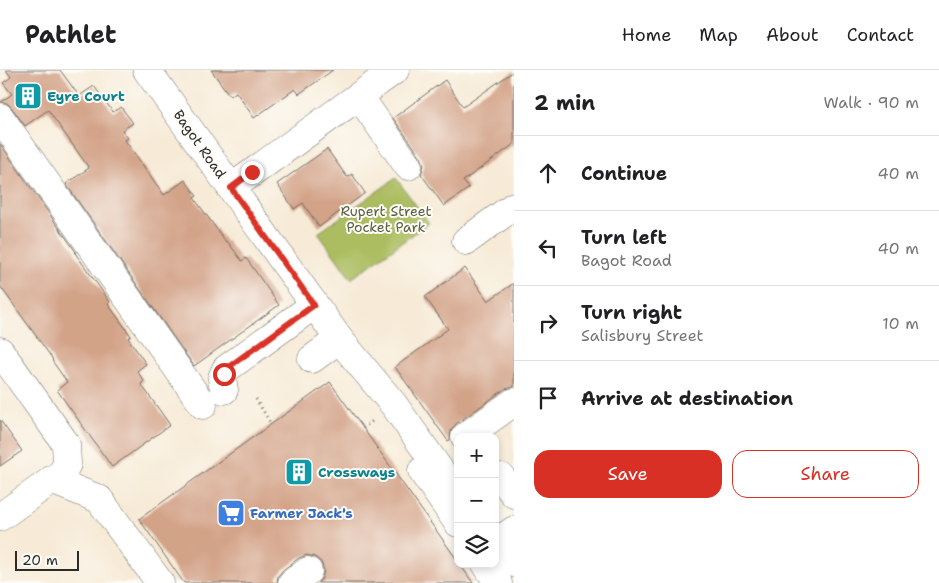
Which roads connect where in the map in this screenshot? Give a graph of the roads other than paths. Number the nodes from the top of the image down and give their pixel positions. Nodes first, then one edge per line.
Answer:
1 (148, 70) edge
2 (396, 70) edge
3 (358, 96) junction
4 (0, 117) edge
5 (408, 166) dead end
6 (231, 188) junction
7 (514, 206) edge
8 (466, 241) dead end
9 (314, 305) junction
10 (339, 339) junction
11 (0, 352) edge
12 (312, 359) dead end
13 (514, 402) edge
14 (471, 433) edge
15 (454, 445) edge
16 (433, 460) junction
17 (59, 472) junction
18 (454, 482) edge
19 (0, 517) edge
20 (454, 517) edge
21 (502, 547) edge
22 (160, 583) edge
23 (498, 583) edge

1 - 6 main road, Bagot Road
2 - 3 main road
3 - 5 main road
3 - 6 main road
4 - 9 main road
6 - 9 main road, Bagot Road
7 - 8 main road
9 - 10 main road, Bagot Road
10 - 12 main road
10 - 16 main road, Bagot Road
10 - 20 main road, Bagot Road
11 - 17 main road
13 - 14 main road
15 - 16 main road
16 - 18 main road, Bagot Road
17 - 19 main road
17 - 22 main road
21 - 23 main road

